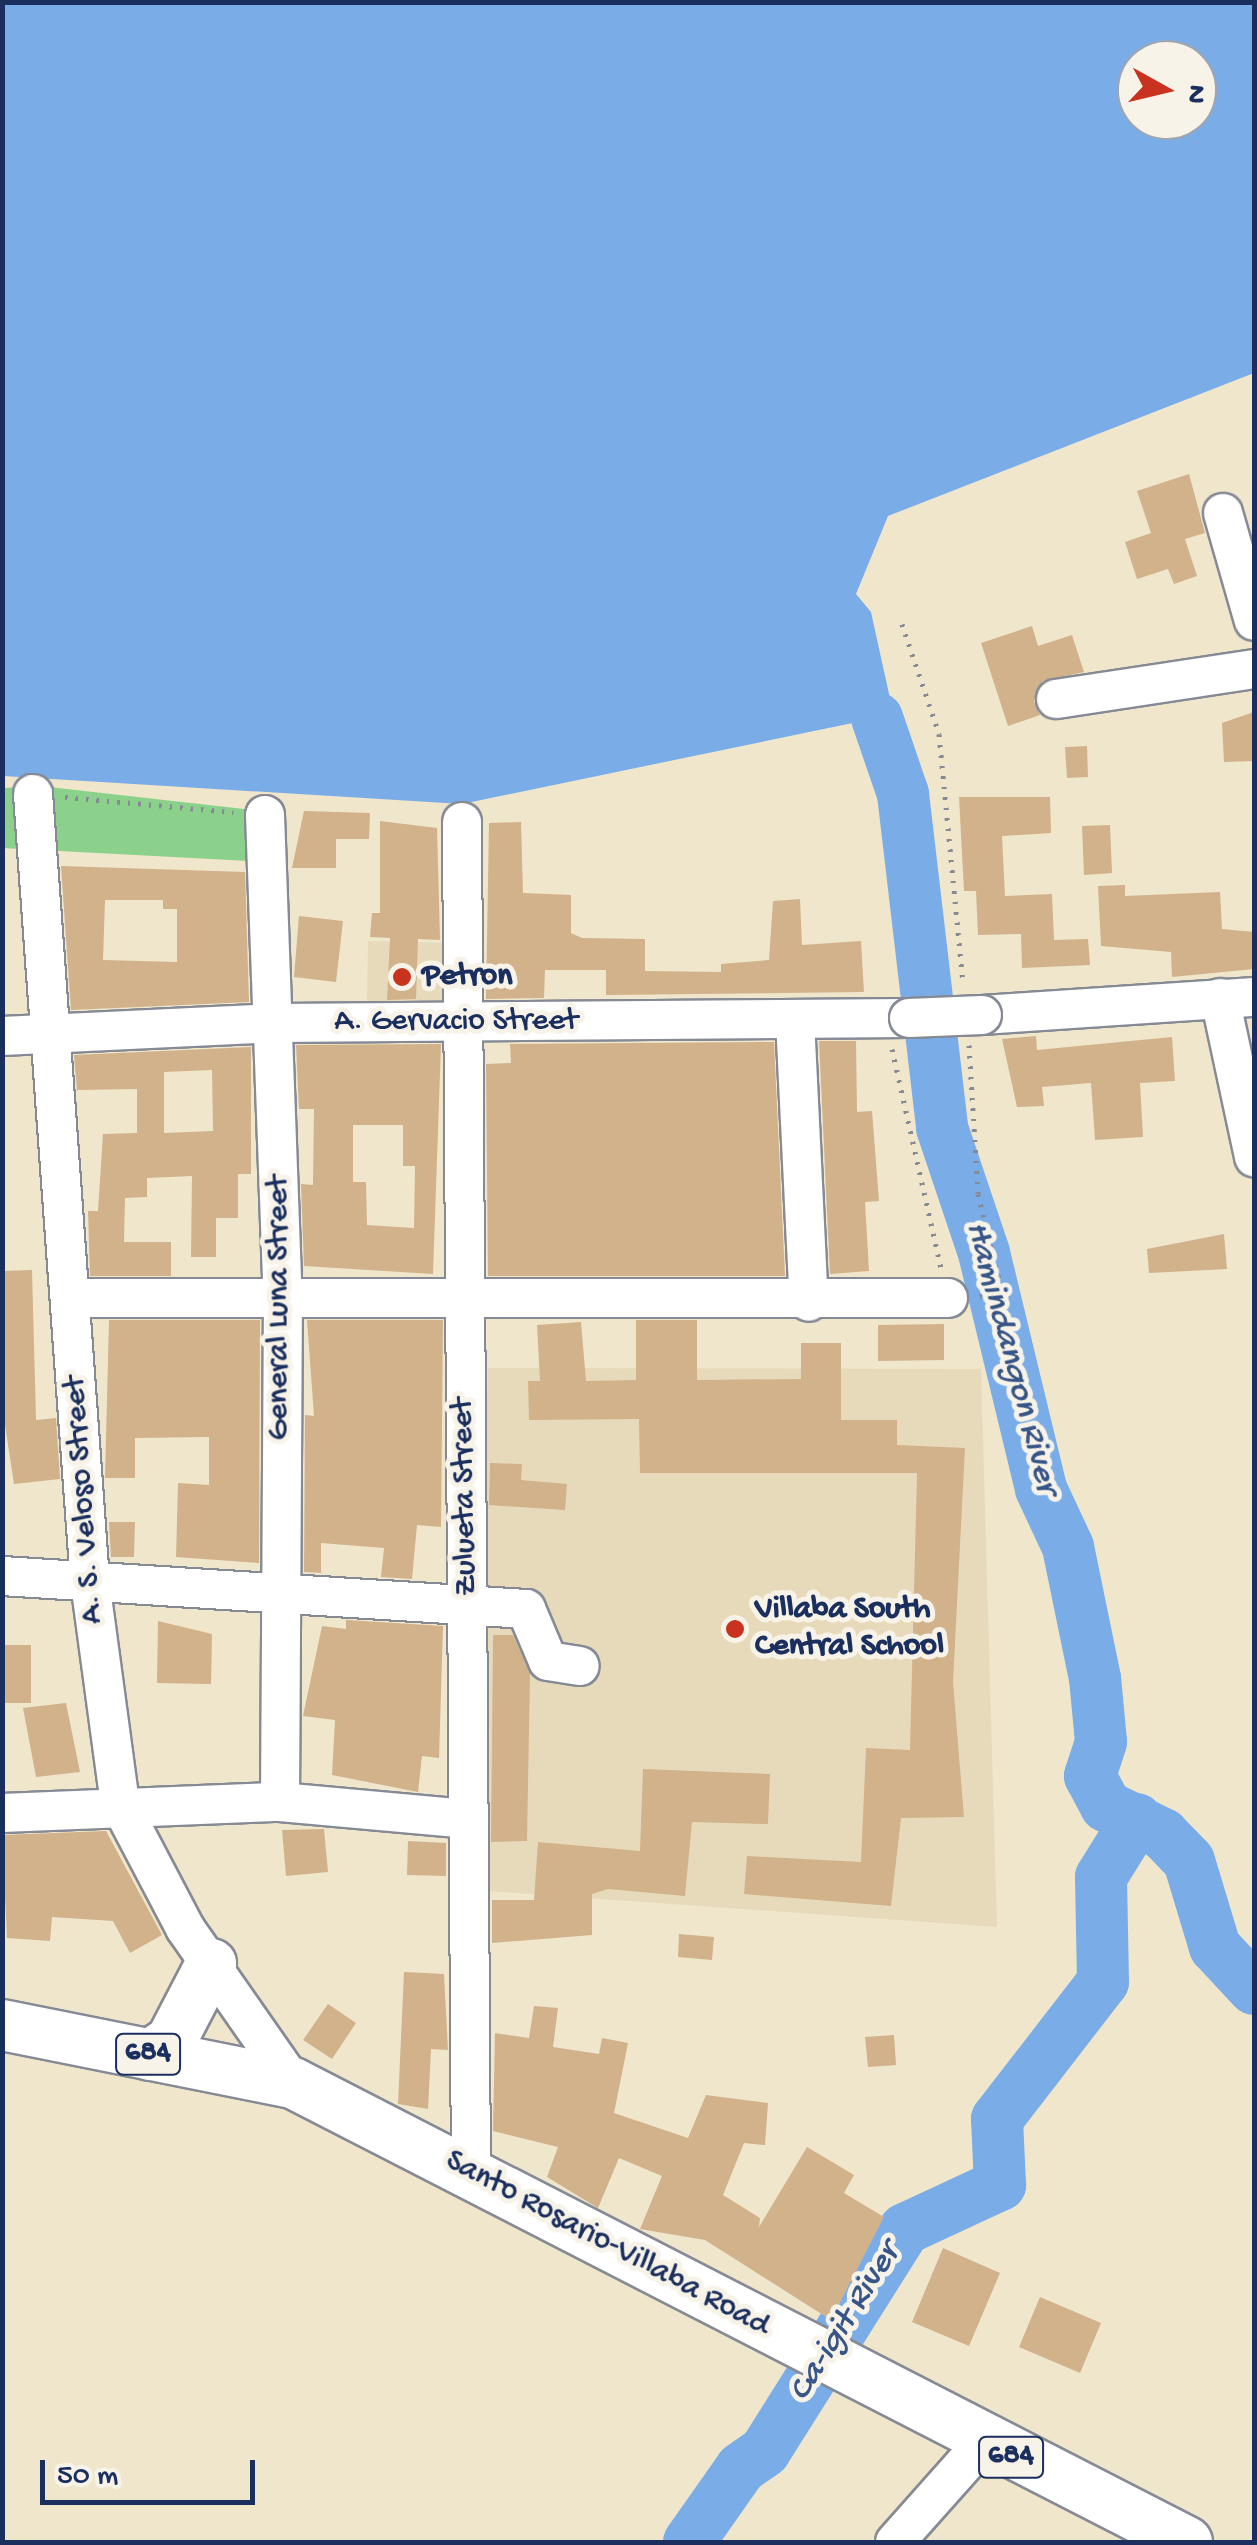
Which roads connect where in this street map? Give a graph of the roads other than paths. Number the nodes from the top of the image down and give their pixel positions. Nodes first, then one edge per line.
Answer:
1 (1224, 513) dead end
2 (1254, 621) edge
3 (1254, 669) edge
4 (1056, 699) dead end
5 (33, 794) road end
6 (265, 815) road end
7 (462, 822) dead end
8 (19, 866) edge
9 (1237, 997) edge
10 (795, 1020) junction
11 (467, 1021) junction
12 (277, 1024) junction
13 (51, 1034) junction
14 (2, 1036) edge
15 (1254, 1157) edge
16 (283, 1296) junction
17 (70, 1298) junction
18 (948, 1298) road end
19 (464, 1300) junction
20 (809, 1302) junction
21 (2, 1576) edge
22 (90, 1582) junction
23 (278, 1596) junction
24 (468, 1606) junction
25 (580, 1666) dead end
26 (280, 1802) junction
27 (120, 1804) junction
28 (2, 1813) edge
29 (466, 1818) junction
30 (211, 1964) junction
31 (2, 2025) edge
32 (150, 2055) junction
33 (293, 2082) junction
34 (471, 2172) junction
35 (983, 2443) junction
36 (894, 2542) edge
37 (1186, 2542) edge

1 - 2 street
3 - 4 street
5 - 8 street, A. S. Veloso Street
6 - 12 street, General Luna Street
7 - 11 street, Zulueta Street
8 - 13 street, A. S. Veloso Street
9 - 10 street, A. Gervacio Street, bridge
9 - 15 street
10 - 11 street, A. Gervacio Street
10 - 20 street
11 - 12 street, A. Gervacio Street
11 - 19 street, Zulueta Street
12 - 13 street, A. Gervacio Street
12 - 16 street, General Luna Street
13 - 14 street, A. Gervacio Street
13 - 17 street, A. S. Veloso Street
16 - 17 street
16 - 19 street
16 - 23 street, General Luna Street
17 - 22 street, A. S. Veloso Street
18 - 20 street
19 - 20 street
19 - 24 street, Zulueta Street
21 - 22 street
22 - 23 street
22 - 27 street, A. S. Veloso Street
23 - 24 street
23 - 26 street, General Luna Street
24 - 25 street
24 - 29 street, Zulueta Street
26 - 27 street
26 - 29 street
27 - 28 street
27 - 30 street, A. S. Veloso Street
29 - 34 street, Zulueta Street
30 - 32 main road
30 - 33 street, A. S. Veloso Street
31 - 32 main road, 684
32 - 33 main road, 684
33 - 34 main road, Santo Rosario-Villaba Road / 684
34 - 35 main road, Santo Rosario-Villaba Road / 684
35 - 36 street
35 - 37 main road, Santo Rosario-Villaba Road / 684

